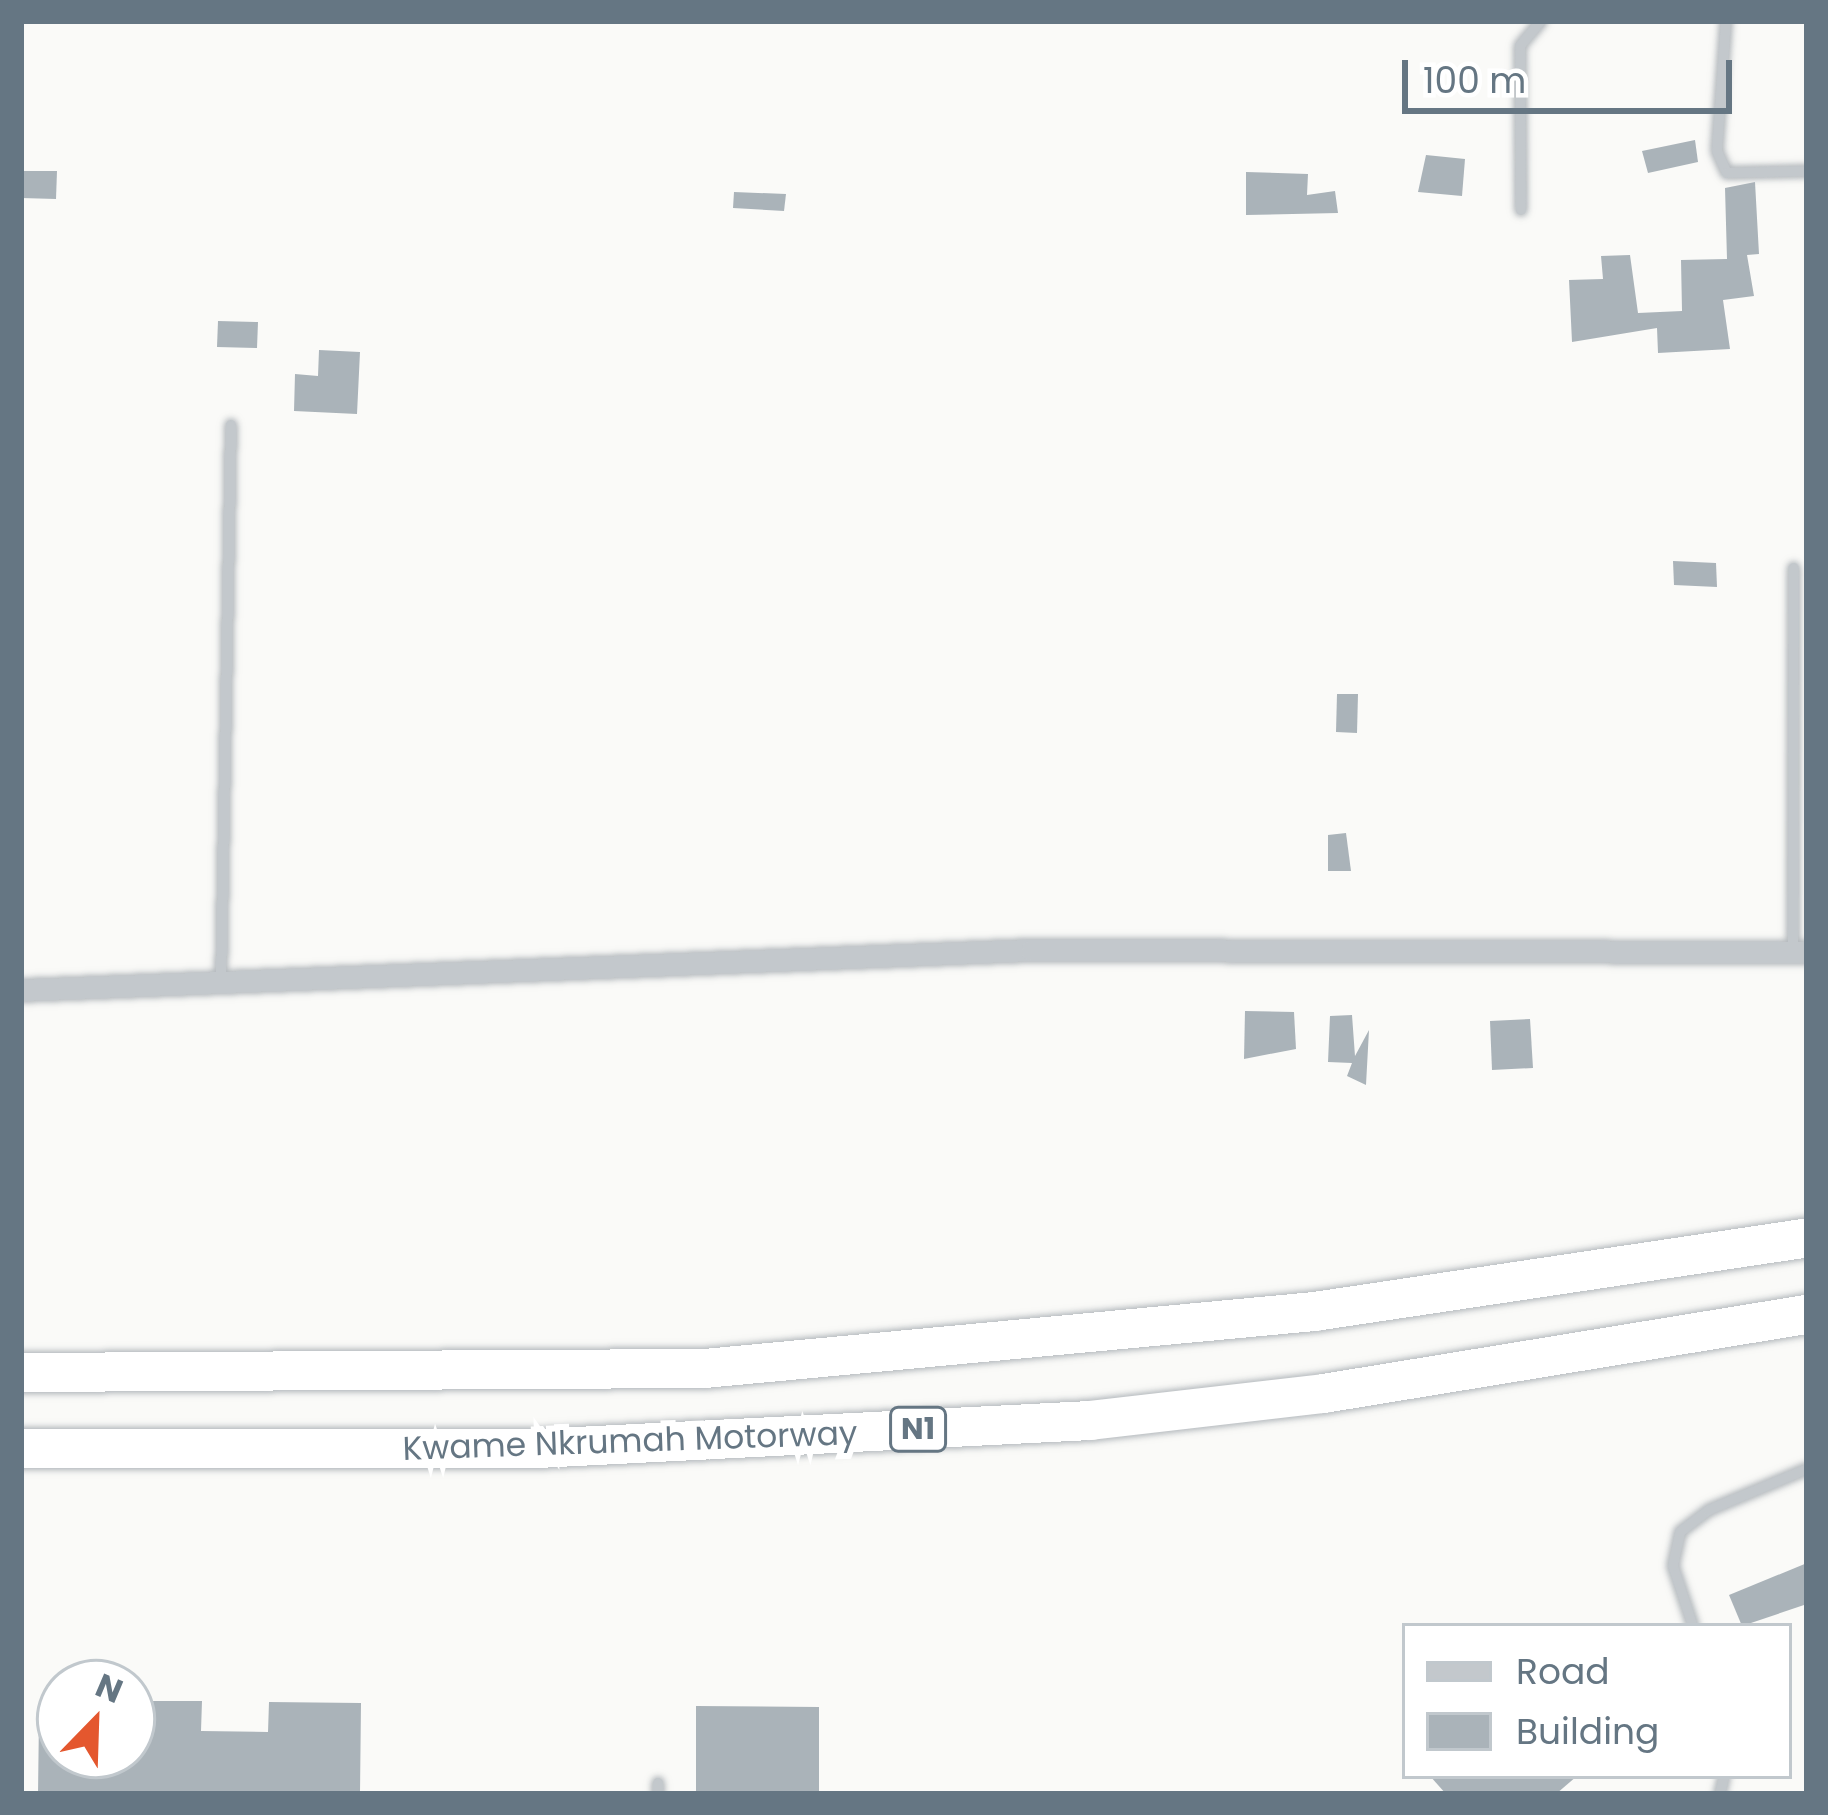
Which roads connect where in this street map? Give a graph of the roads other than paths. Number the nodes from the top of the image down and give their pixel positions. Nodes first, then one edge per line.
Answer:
1 (1541, 21) edge
2 (1726, 21) edge
3 (1807, 171) edge
4 (1521, 210) dead end
5 (231, 425) dead end
6 (1794, 568) dead end
7 (1800, 953) edge
8 (220, 985) junction
9 (21, 990) edge
10 (1807, 1238) edge
11 (1807, 1314) edge
12 (21, 1372) edge
13 (21, 1448) edge
14 (1807, 1469) edge
15 (1692, 1623) edge

1 - 4 lane
2 - 3 lane
5 - 8 lane
6 - 7 lane
7 - 8 street
8 - 9 street
10 - 12 highway
11 - 13 highway, Kwame Nkrumah Motorway / N1
14 - 15 lane

